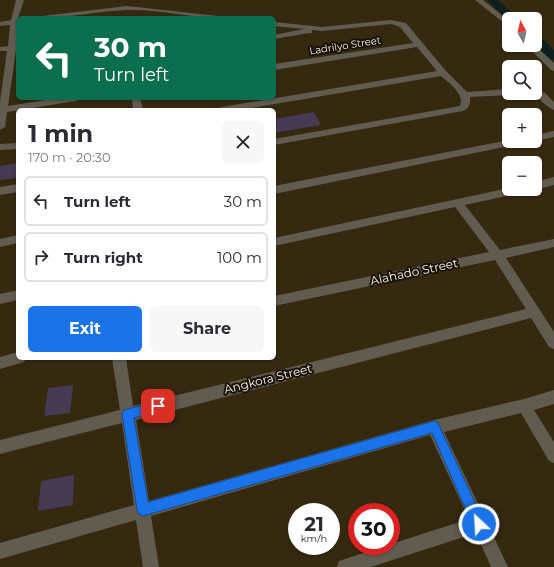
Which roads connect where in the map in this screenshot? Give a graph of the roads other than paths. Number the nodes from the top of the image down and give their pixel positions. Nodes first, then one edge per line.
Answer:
1 (20, 0) edge
2 (479, 0) edge
3 (127, 8) junction
4 (17, 16) edge
5 (51, 16) edge
6 (127, 16) edge
7 (202, 16) edge
8 (502, 19) edge
9 (16, 22) edge
10 (0, 24) edge
11 (276, 24) edge
12 (322, 29) junction
13 (276, 37) edge
14 (420, 44) junction
15 (15, 47) edge
16 (0, 49) edge
17 (537, 52) edge
18 (276, 67) edge
19 (554, 68) edge
20 (443, 73) junction
21 (16, 75) edge
22 (4, 77) edge
23 (502, 92) edge
24 (465, 95) junction
25 (542, 95) edge
26 (64, 100) edge
27 (554, 107) edge
28 (234, 108) edge
29 (1, 110) edge
30 (0, 127) edge
31 (554, 134) edge
32 (542, 137) edge
33 (276, 142) edge
34 (502, 144) edge
35 (16, 146) edge
36 (0, 147) edge
37 (554, 181) edge
38 (542, 184) edge
39 (16, 188) edge
40 (276, 190) edge
41 (0, 192) edge
42 (502, 193) edge
43 (458, 203) junction
44 (16, 239) edge
45 (276, 242) edge
46 (0, 243) edge
47 (554, 243) edge
48 (498, 255) junction
49 (16, 295) edge
50 (0, 299) edge
51 (276, 301) edge
52 (535, 312) junction
53 (554, 343) edge
54 (16, 359) edge
55 (119, 360) edge
56 (0, 363) edge
57 (554, 397) edge
58 (524, 406) junction
59 (128, 414) junction
60 (434, 427) junction
61 (0, 447) edge
62 (554, 456) edge
63 (143, 510) junction
64 (479, 524) junction
65 (0, 551) edge
66 (151, 567) edge
67 (345, 567) edge
68 (500, 567) edge

1 - 4 street
2 - 8 street
3 - 5 street
3 - 6 street
3 - 7 street
9 - 10 street
9 - 15 street
11 - 12 street
12 - 13 street
12 - 14 street
14 - 18 street, Ladrilyo Street
14 - 20 street
15 - 16 street
15 - 22 street
17 - 19 street
20 - 24 street
20 - 28 street
21 - 22 street
22 - 29 street
23 - 24 street
24 - 33 street
25 - 27 street
26 - 29 street
29 - 30 street
31 - 32 street
34 - 40 street
35 - 36 street
37 - 38 street
39 - 41 street
42 - 43 street
43 - 45 street
43 - 48 street
44 - 46 street
47 - 48 street, Alahado Street
48 - 51 street, Alahado Street
48 - 52 street
49 - 50 street
52 - 53 street
52 - 59 street, Angkora Street
54 - 56 street
55 - 59 street
57 - 58 street
58 - 60 street
58 - 62 street
59 - 61 street, Angkora Street
59 - 63 street
60 - 63 street
60 - 64 street
63 - 65 street
63 - 66 street
64 - 67 street
64 - 68 street

